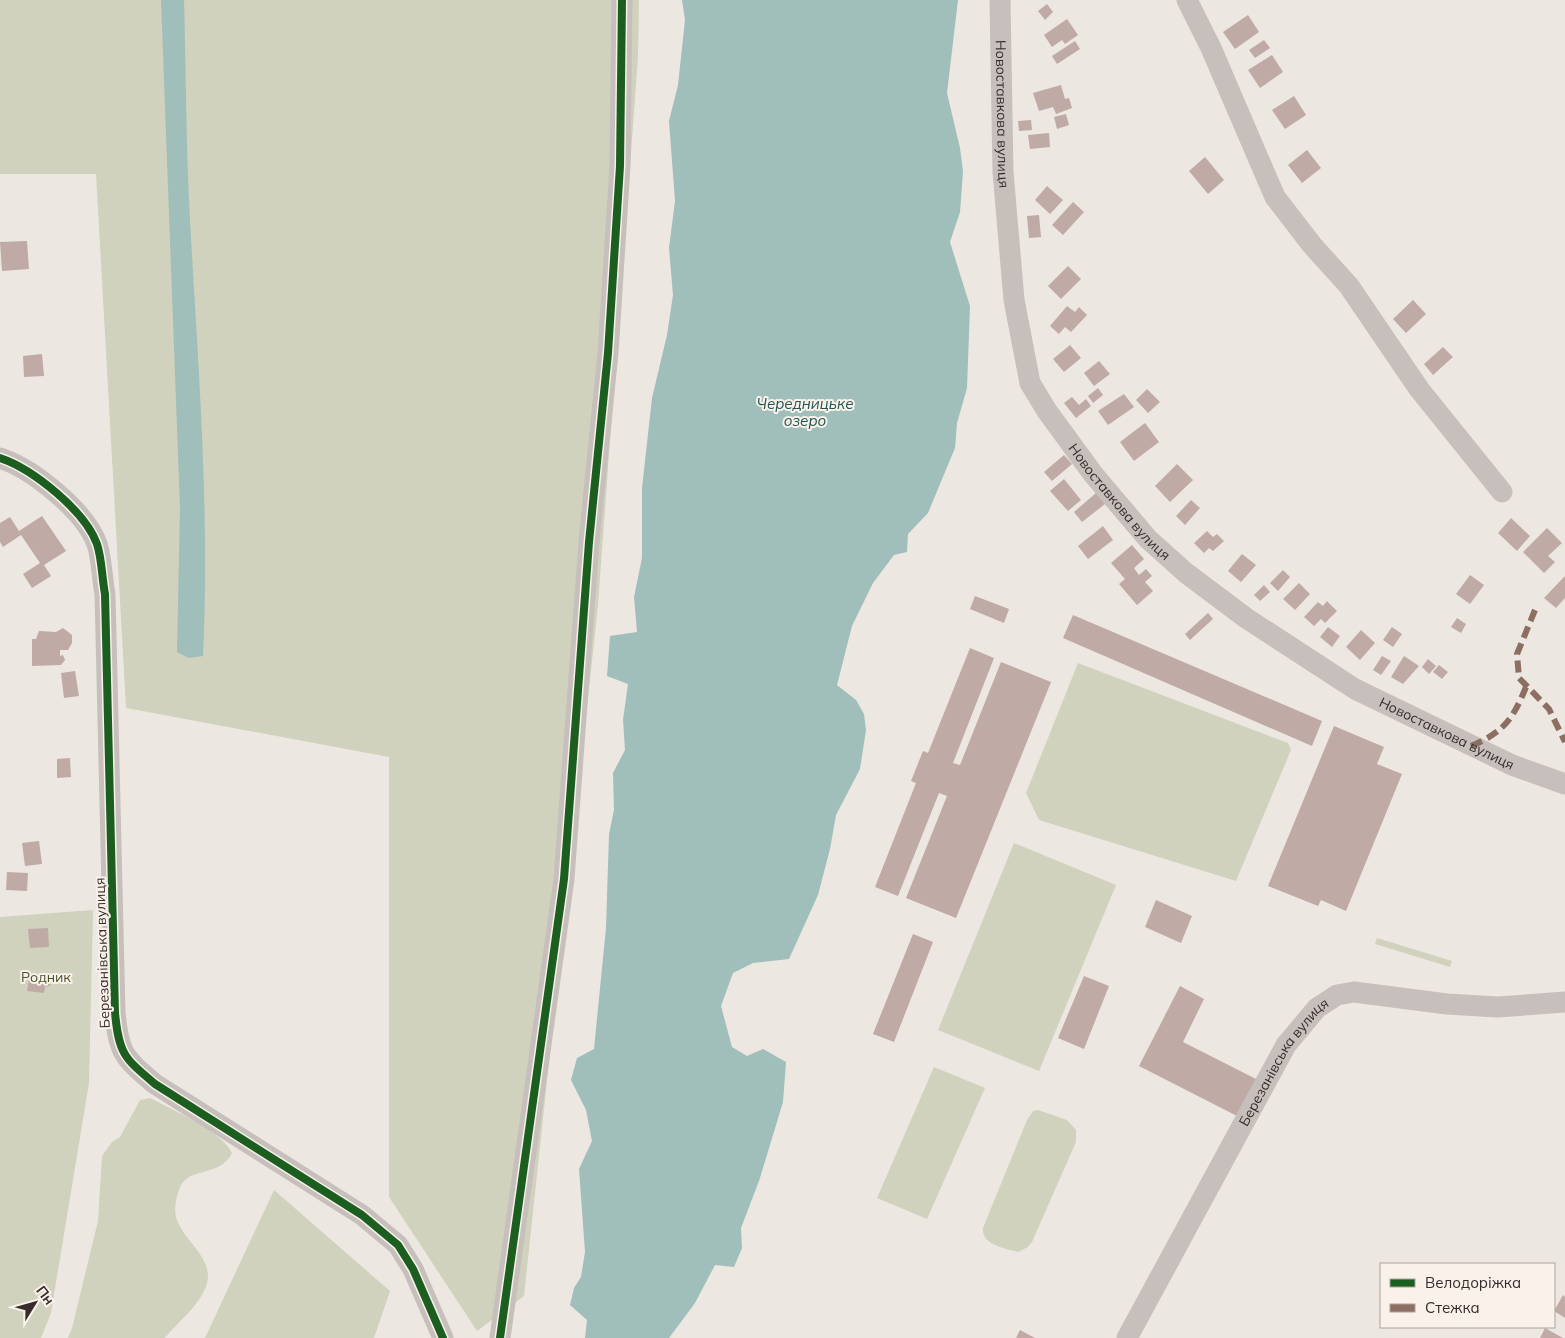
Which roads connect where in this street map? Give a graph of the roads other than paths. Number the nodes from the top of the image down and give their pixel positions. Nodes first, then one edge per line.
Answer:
1 (622, 0) edge
2 (1000, 0) edge
3 (1187, 0) edge
4 (0, 458) edge
5 (1502, 492) dead end
6 (1565, 784) edge
7 (1565, 1002) edge
8 (443, 1338) edge
9 (500, 1338) edge
10 (1126, 1338) edge

1 - 9 street
2 - 6 street, Новоставкова вулиця
3 - 5 street
4 - 8 street, Березанівська вулиця
7 - 10 street, Березанівська вулиця

